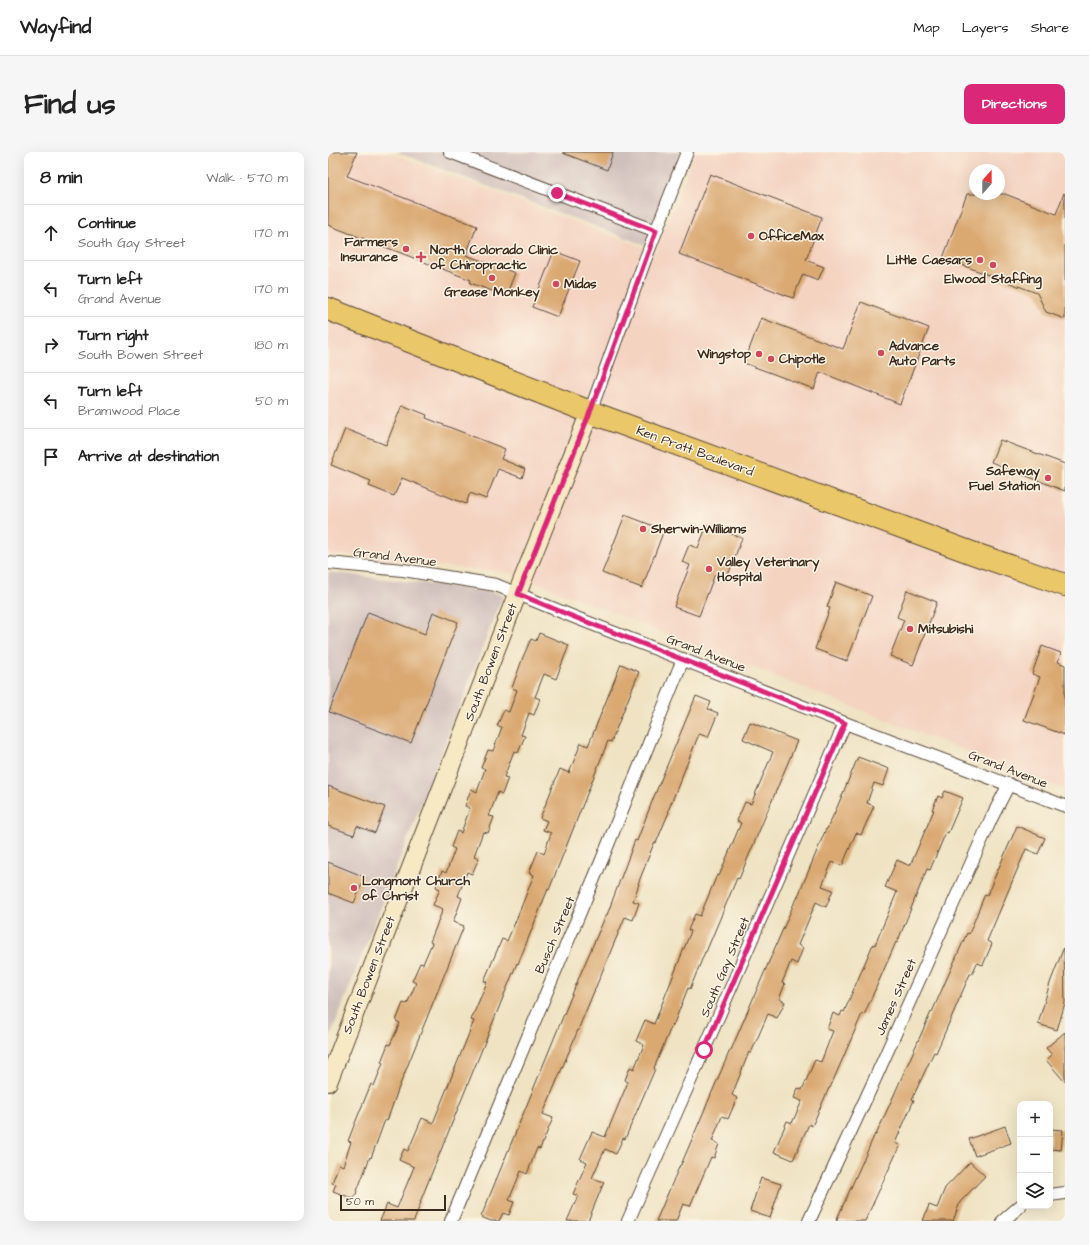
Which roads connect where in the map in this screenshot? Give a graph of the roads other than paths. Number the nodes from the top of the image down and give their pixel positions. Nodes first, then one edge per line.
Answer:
1 (450, 152) edge
2 (687, 152) edge
3 (656, 231) junction
4 (328, 309) edge
5 (590, 412) junction
6 (328, 562) edge
7 (1065, 585) edge
8 (518, 594) junction
9 (683, 659) junction
10 (845, 723) junction
11 (1009, 784) junction
12 (1065, 806) edge
13 (328, 1082) edge
14 (1065, 1193) edge
15 (1053, 1195) edge
16 (1017, 1209) edge
17 (451, 1221) edge
18 (628, 1221) edge
19 (809, 1221) edge
20 (1003, 1221) edge

1 - 3 street
2 - 3 street, South Bowen Street
3 - 5 street, South Bowen Street
4 - 5 highway, Ken Pratt Boulevard
5 - 7 highway, Ken Pratt Boulevard
5 - 8 street, South Bowen Street
6 - 8 street, Grand Avenue
8 - 9 street, Grand Avenue
8 - 13 street, South Bowen Street
9 - 10 street, Grand Avenue
9 - 17 street, Busch Street
10 - 11 street, Grand Avenue
10 - 18 street, South Gay Street
11 - 12 street, Grand Avenue
11 - 19 street, James Street
14 - 15 street
16 - 20 street

